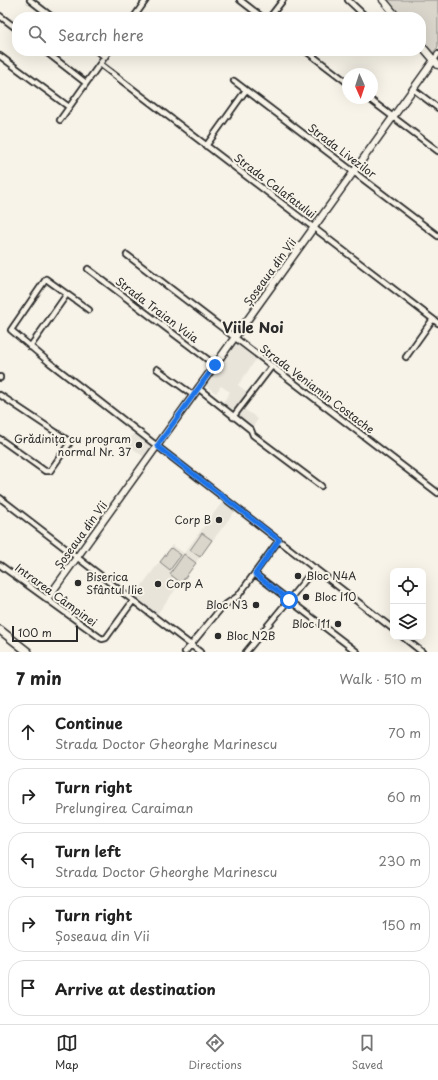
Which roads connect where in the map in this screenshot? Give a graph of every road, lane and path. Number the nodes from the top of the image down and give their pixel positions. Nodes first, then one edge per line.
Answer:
1 (30, 0) edge
2 (146, 0) edge
3 (240, 0) edge
4 (283, 0) edge
5 (348, 0) edge
6 (383, 0) edge
7 (246, 2) edge
8 (46, 12) edge
9 (138, 12) edge
10 (257, 12) edge
11 (274, 12) edge
12 (361, 12) edge
13 (393, 12) edge
14 (0, 16) edge
15 (12, 25) edge
16 (426, 51) edge
17 (438, 54) edge
18 (0, 56) edge
19 (51, 56) edge
20 (313, 56) edge
21 (105, 57) edge
22 (434, 60) junction
23 (100, 64) junction
24 (438, 65) edge
25 (342, 78) edge
26 (234, 81) dead end
27 (86, 83) junction
28 (413, 89) junction
29 (246, 90) junction
30 (376, 104) edge
31 (69, 107) junction
32 (438, 108) edge
33 (393, 117) junction
34 (60, 120) dead end
35 (206, 146) junction
36 (438, 151) edge
37 (354, 171) junction
38 (314, 228) junction
39 (438, 236) edge
40 (127, 255) dead end
41 (88, 269) dead end
42 (67, 294) junction
43 (89, 310) dead end
44 (433, 319) junction
45 (438, 323) edge
46 (235, 338) junction
47 (30, 347) junction
48 (406, 357) dead end
49 (215, 365) junction
50 (272, 366) junction
51 (157, 369) dead end
52 (198, 388) junction
53 (0, 395) edge
54 (192, 395) junction
55 (233, 417) junction
56 (0, 439) edge
57 (157, 446) junction
58 (321, 486) dead end
59 (438, 493) edge
60 (0, 498) edge
61 (279, 540) junction
62 (77, 558) junction
63 (0, 565) edge
64 (315, 568) junction
65 (255, 574) junction
66 (47, 599) junction
67 (289, 600) junction
68 (133, 601) junction
69 (390, 627) edge
70 (0, 630) edge
71 (407, 640) edge
72 (191, 645) junction
73 (28, 652) edge
74 (185, 652) edge
75 (200, 652) edge
76 (246, 652) edge
77 (357, 652) edge
78 (422, 652) edge

1 - 8 street
2 - 9 street
3 - 7 street
4 - 11 street
5 - 12 street
6 - 13 street
7 - 10 street
14 - 15 street
16 - 22 street
17 - 22 street, Șoseaua din Vii
18 - 31 street
19 - 27 street
20 - 25 street
21 - 23 street
22 - 24 street
22 - 28 street, Șoseaua din Vii
23 - 27 street
23 - 35 street, Strada Calafatului
26 - 29 street, Strada Livezilor
27 - 31 street
28 - 32 street
28 - 33 street, Șoseaua din Vii
29 - 35 street
29 - 37 street, Strada Livezilor
30 - 33 street
31 - 34 street
33 - 36 street
33 - 37 street, Șoseaua din Vii
35 - 38 street, Strada Calafatului
37 - 38 street, Șoseaua din Vii
37 - 39 street, Strada Livezilor
38 - 44 street, Strada Calafatului
38 - 46 street, Șoseaua din Vii
40 - 46 street, Strada Veniamin Costache
41 - 49 street, Strada Traian Vuia
42 - 43 street
42 - 47 street
42 - 47 street
44 - 45 street, Strada Calafatului
44 - 48 street
46 - 49 street, Șoseaua din Vii
46 - 50 street, Strada Veniamin Costache
47 - 57 street
49 - 52 street, Șoseaua din Vii
50 - 55 street
50 - 59 street, Strada Veniamin Costache
51 - 54 street
52 - 54 street, Șoseaua din Vii
52 - 55 street
53 - 56 street
54 - 57 street, Șoseaua din Vii
55 - 58 street
57 - 61 street
57 - 62 street, Șoseaua din Vii
60 - 62 street
61 - 64 street
61 - 65 street
62 - 66 street, Șoseaua din Vii
62 - 68 street
63 - 66 street, Intrarea Câmpinei
64 - 67 street
64 - 69 street
65 - 67 street
65 - 72 street
66 - 68 street, Intrarea Câmpinei
67 - 76 street
67 - 77 street
68 - 72 street
70 - 73 main road
71 - 78 street
72 - 74 street
72 - 75 street

